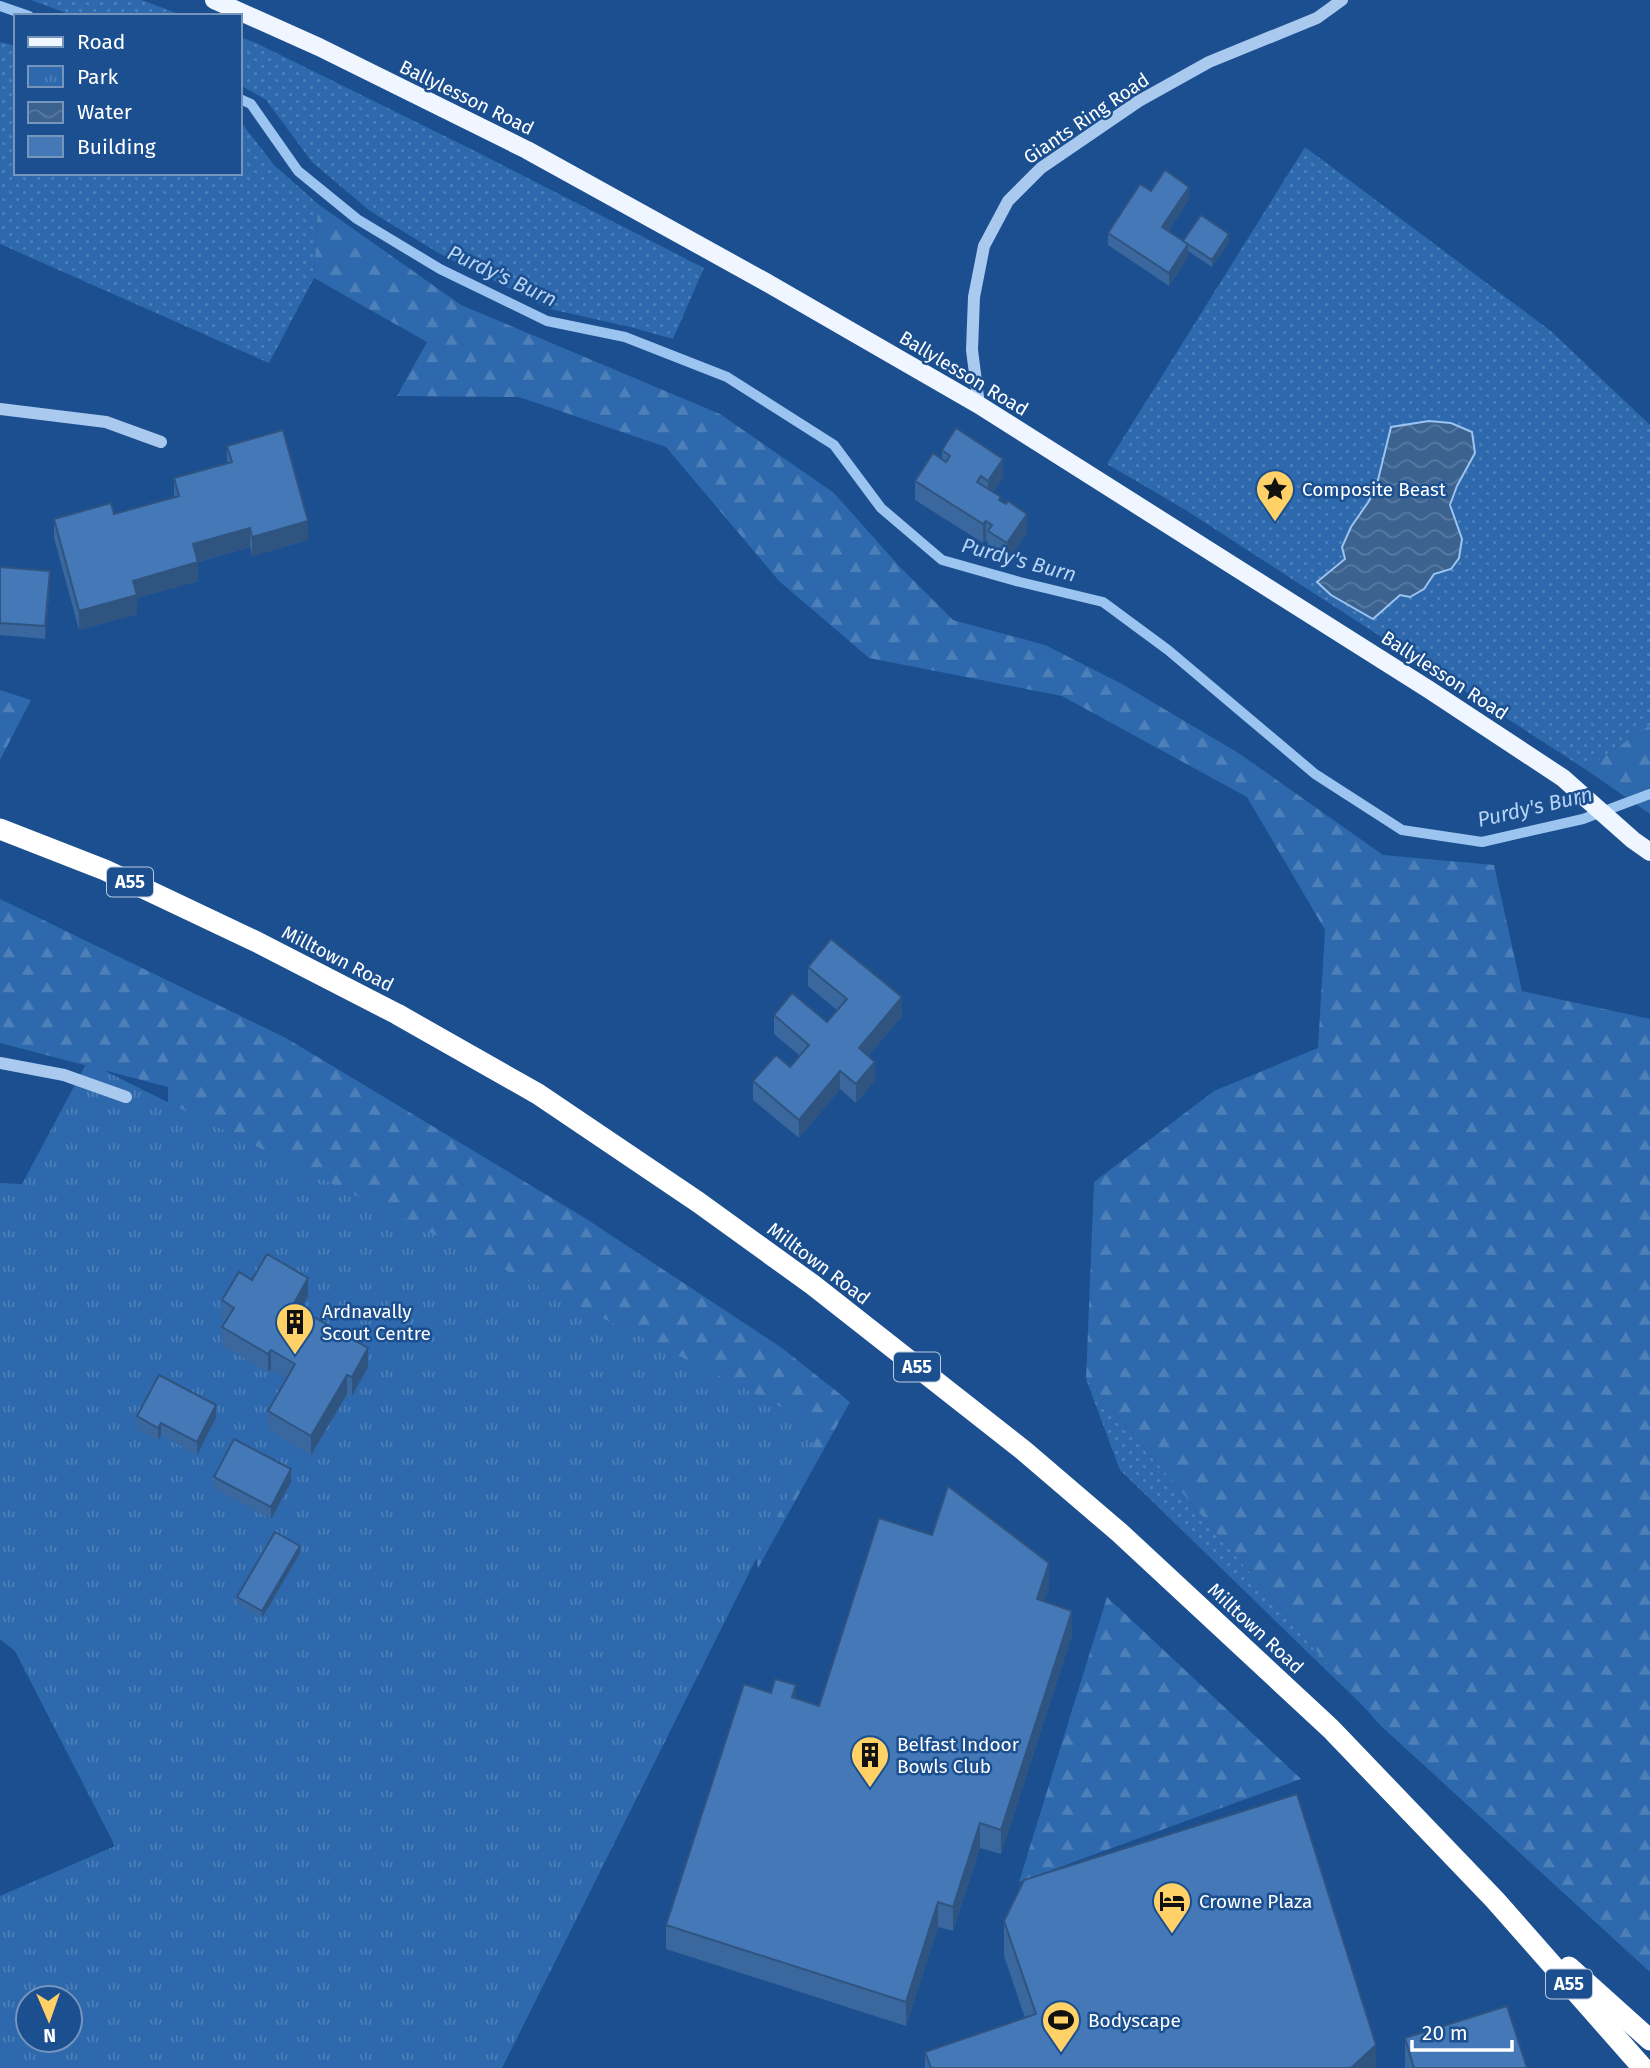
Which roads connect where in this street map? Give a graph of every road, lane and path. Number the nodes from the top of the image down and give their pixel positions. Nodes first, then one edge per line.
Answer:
1 (214, 0) edge
2 (1342, 0) edge
3 (979, 405) junction
4 (0, 410) edge
5 (161, 442) dead end
6 (0, 829) edge
7 (1650, 852) edge
8 (0, 1063) edge
9 (126, 1097) dead end
10 (1495, 1899) junction
11 (1650, 2040) edge
12 (1643, 2068) edge

1 - 3 main road, Ballylesson Road
2 - 3 street, Giants Ring Road
3 - 7 main road, Ballylesson Road
4 - 5 street
6 - 10 highway, Milltown Road / A55
8 - 9 street
10 - 11 highway, Milltown Road / A55
10 - 12 highway, Milltown Road / A55

